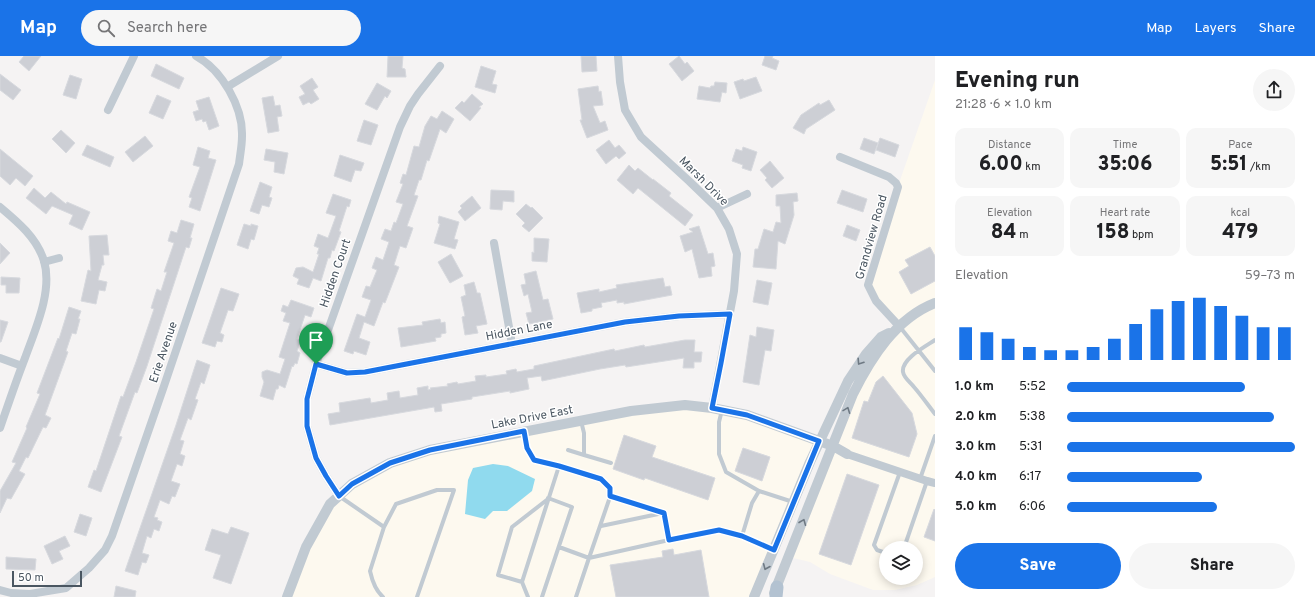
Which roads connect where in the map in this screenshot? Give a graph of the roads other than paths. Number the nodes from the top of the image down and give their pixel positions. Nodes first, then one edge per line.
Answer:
1 (134, 56) edge
2 (196, 56) edge
3 (278, 56) edge
4 (618, 56) edge
5 (440, 66) dead end
6 (227, 87) junction
7 (108, 110) dead end
8 (840, 158) dead end
9 (747, 194) dead end
10 (0, 207) edge
11 (717, 208) junction
12 (494, 243) dead end
13 (59, 258) dead end
14 (44, 262) junction
15 (935, 303) edge
16 (730, 314) junction
17 (899, 326) junction
18 (935, 340) edge
19 (512, 344) junction
20 (918, 350) junction
21 (0, 358) edge
22 (316, 364) junction
23 (22, 366) junction
24 (935, 371) edge
25 (712, 408) junction
26 (722, 410) junction
27 (935, 414) edge
28 (580, 421) junction
29 (0, 428) edge
30 (524, 431) junction
31 (935, 436) edge
32 (819, 441) junction
33 (833, 446) junction
34 (568, 450) dead end
35 (847, 454) joint
36 (584, 455) junction
37 (611, 463) dead end
38 (559, 466) junction
39 (900, 472) junction
40 (927, 481) edge
41 (759, 491) junction
42 (339, 496) junction
43 (610, 496) junction
44 (548, 498) junction
45 (793, 502) junction
46 (664, 513) junction
47 (601, 526) junction
48 (384, 527) junction
49 (742, 536) junction
50 (669, 540) junction
51 (906, 541) edge
52 (559, 547) junction
53 (774, 550) junction
54 (879, 551) edge
55 (590, 558) junction
56 (522, 582) junction
57 (0, 590) edge
58 (775, 594) edge
59 (287, 597) edge
60 (383, 597) edge
61 (418, 597) edge
62 (528, 597) edge
63 (542, 597) edge
64 (576, 597) edge
65 (754, 597) edge

1 - 7 street
2 - 6 street, Erie Avenue
3 - 6 street
4 - 11 street, Marsh Drive
5 - 22 street, Hidden Court
6 - 57 street, Erie Avenue
8 - 17 street, Grandview Road
9 - 11 street
10 - 14 street
11 - 16 street, Marsh Drive
12 - 19 street
13 - 14 street
14 - 23 street
15 - 17 street
16 - 19 street, Hidden Lane
16 - 25 street, Marsh Drive
17 - 20 lane
17 -> 32 street
33 -> 17 street
18 - 20 lane
19 - 22 street, Hidden Lane
20 - 24 lane
20 - 27 lane
21 - 23 street
22 - 42 street, Hidden Court
23 - 29 street
25 - 26 street, Lake Drive East
25 - 28 street, Lake Drive East
26 - 32 street, Lake Drive East
26 - 41 lane
28 - 30 street, Lake Drive East
28 - 36 lane
30 - 38 lane
30 - 42 street, Lake Drive East
31 - 40 lane
32 - 33 street, Lake Drive East
32 - 45 street
33 - 35 street, Lake Drive East
58 -> 33 street
34 - 36 lane
35 - 39 street
36 - 37 lane
38 - 43 lane
38 - 44 lane
39 - 40 street
39 - 54 lane
40 - 51 lane
41 - 45 lane
41 - 49 lane
42 - 48 lane
42 - 59 street, Lake Drive East
43 - 46 lane
43 - 47 lane
44 - 52 lane
44 - 56 lane
44 - 56 lane
45 - 53 street
46 - 47 lane
46 - 50 lane
47 - 55 lane
48 - 60 lane
48 - 61 lane
49 - 50 lane
49 - 53 lane
50 - 55 lane
52 - 55 lane
52 - 63 lane
53 -> 65 street
55 - 64 lane
56 - 62 lane

